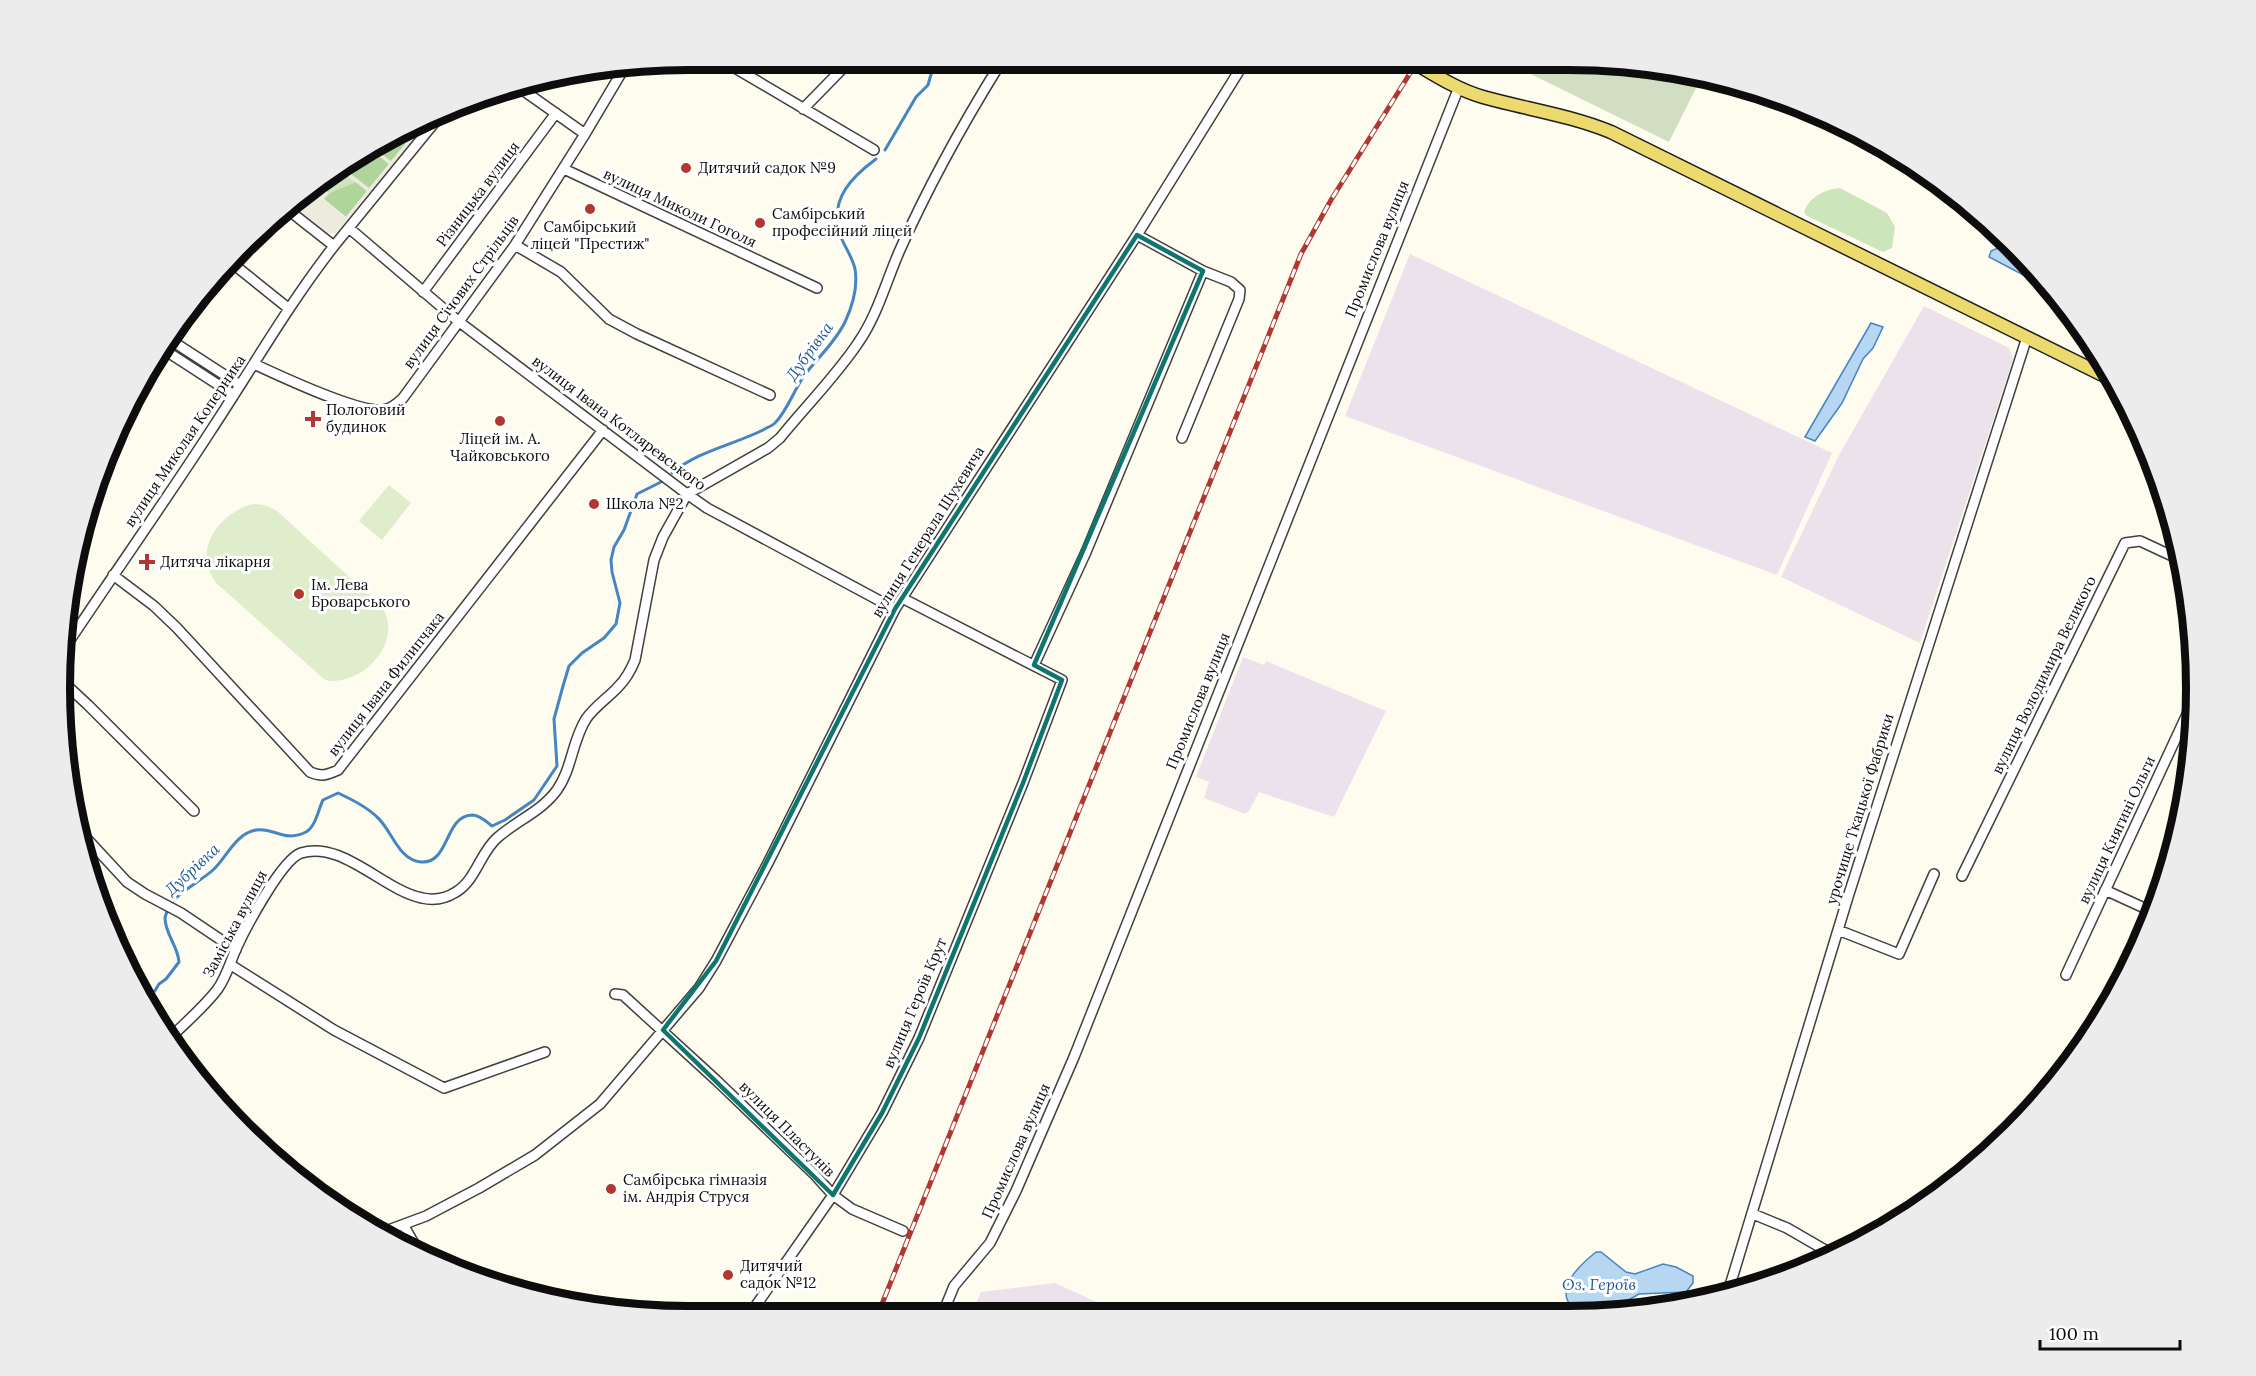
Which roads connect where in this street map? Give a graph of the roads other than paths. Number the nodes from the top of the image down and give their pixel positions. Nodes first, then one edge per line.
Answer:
1 (738, 70) edge
2 (841, 70) edge
3 (996, 70) edge
4 (1240, 70) edge
5 (1427, 70) edge
6 (620, 75) edge
7 (1459, 87) junction
8 (526, 92) edge
9 (803, 110) junction
10 (556, 113) junction
11 (431, 127) edge
12 (585, 134) junction
13 (874, 150) dead end
14 (564, 169) junction
15 (293, 214) edge
16 (349, 228) junction
17 (1137, 235) junction
18 (515, 245) junction
19 (334, 246) junction
20 (236, 267) edge
21 (1203, 271) junction
22 (817, 288) dead end
23 (423, 292) junction
24 (288, 309) junction
25 (458, 321) junction
26 (2027, 337) junction
27 (176, 344) edge
28 (170, 353) edge
29 (254, 364) junction
30 (2099, 373) edge
31 (240, 385) junction
32 (234, 395) junction
33 (770, 395) dead end
34 (603, 430) junction
35 (1182, 438) dead end
36 (687, 494) junction
37 (2171, 556) edge
38 (113, 575) junction
39 (902, 598) junction
40 (895, 609) junction
41 (73, 635) edge
42 (1034, 665) junction
43 (70, 689) edge
44 (2184, 721) edge
45 (194, 811) dead end
46 (91, 843) edge
47 (1934, 874) dead end
48 (1962, 876) dead end
49 (2105, 890) junction
50 (2144, 908) edge
51 (1838, 930) junction
52 (236, 950) junction
53 (231, 965) junction
54 (2066, 975) dead end
55 (615, 994) dead end
56 (663, 1030) junction
57 (176, 1032) edge
58 (545, 1052) dead end
59 (833, 1196) junction
60 (1753, 1214) junction
61 (404, 1226) junction
62 (391, 1230) edge
63 (903, 1231) dead end
64 (412, 1241) edge
65 (1824, 1249) edge
66 (1731, 1283) edge
67 (756, 1306) edge
68 (946, 1306) edge

1 - 9 street
2 - 9 street
3 - 36 street
4 - 17 street, вулиця Генерала Шухевича
5 - 7 main road
6 - 12 street, вулиця Січових Стрільців
7 - 26 main road
7 - 68 street, Промислова вулиця
8 - 10 street
9 - 13 street
10 - 12 street
10 - 23 street, Різницька вулиця
11 - 16 street, вулиця Миколая Коперника
12 - 14 street, вулиця Січових Стрільців
14 - 18 street, вулиця Січових Стрільців
14 - 22 street, вулиця Миколи Гоголя
15 - 19 street
16 - 19 street, вулиця Миколая Коперника
16 - 23 street, вулиця Івана Котляревського
17 - 21 street
17 - 39 street, вулиця Генерала Шухевича
18 - 25 street, вулиця Січових Стрільців
18 - 33 street
19 - 24 street, вулиця Миколая Коперника
20 - 24 street
21 - 35 street
21 - 42 street
23 - 25 street, вулиця Івана Котляревського
24 - 29 street, вулиця Миколая Коперника
25 - 29 street, вулиця Січових Стрільців
25 - 34 street, вулиця Івана Котляревського
26 - 30 main road
26 - 51 street, урочище Ткацької Фабрики
27 - 31 street
28 - 32 street
29 - 31 street, вулиця Миколая Коперника
31 - 32 street, вулиця Миколая Коперника
32 - 38 street, вулиця Миколая Коперника
34 - 36 street, вулиця Івана Котляревського
34 - 38 street, вулиця Івана Филипчака
36 - 40 street, вулиця Івана Котляревського
36 - 52 street, Заміська вулиця
37 - 48 street, вулиця Володимира Великого
38 - 41 street, вулиця Миколая Коперника
39 - 40 street, вулиця Генерала Шухевича
39 - 42 street
40 - 56 street, вулиця Генерала Шухевича
42 - 59 street, вулиця Героїв Крут
43 - 45 street
44 - 49 street, вулиця Княгині Ольги
46 - 52 street
47 - 51 street
49 - 50 street
49 - 54 street, вулиця Княгині Ольги
51 - 60 street, урочище Ткацької Фабрики
52 - 53 street, Заміська вулиця
53 - 57 street, Заміська вулиця
53 - 58 street
55 - 56 street
56 - 59 street, вулиця Пластунів
56 - 61 street, вулиця Генерала Шухевича
59 - 63 street, вулиця Пластунів
59 - 67 street, вулиця Героїв Крут
60 - 65 street
60 - 66 street, урочище Ткацької Фабрики
61 - 62 street, вулиця Генерала Шухевича
61 - 64 street

